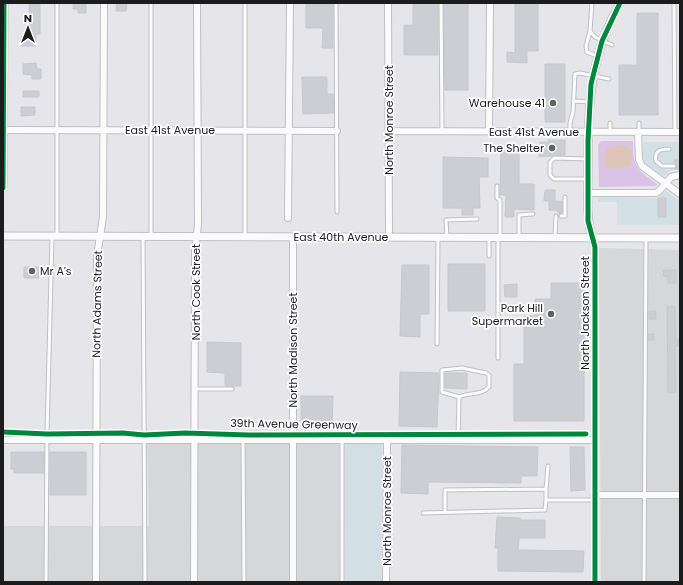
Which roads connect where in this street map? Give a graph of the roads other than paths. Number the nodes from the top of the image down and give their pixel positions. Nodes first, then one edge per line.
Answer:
1 (4, 3) edge
2 (57, 3) edge
3 (104, 3) edge
4 (151, 3) edge
5 (196, 3) edge
6 (245, 3) edge
7 (290, 3) edge
8 (336, 3) edge
9 (388, 3) edge
10 (441, 3) edge
11 (490, 3) edge
12 (592, 3) edge
13 (620, 3) edge
14 (674, 3) edge
15 (590, 31) junction
16 (602, 41) junction
17 (612, 45) dead end
18 (597, 56) junction
19 (592, 76) junction
20 (609, 79) dead end
21 (574, 101) junction
22 (590, 102) junction
23 (610, 123) dead end
24 (639, 123) dead end
25 (3, 130) edge
26 (57, 130) junction
27 (103, 130) junction
28 (152, 130) junction
29 (197, 130) junction
30 (245, 130) junction
31 (289, 131) junction
32 (338, 131) junction
33 (389, 131) junction
34 (442, 131) junction
35 (489, 131) junction
36 (570, 132) junction
37 (589, 132) junction
38 (610, 132) junction
39 (638, 132) junction
40 (678, 132) edge
41 (669, 149) dead end
42 (588, 159) junction
43 (674, 166) dead end
44 (680, 175) edge
45 (588, 179) junction
46 (665, 184) junction
47 (497, 186) dead end
48 (3, 188) edge
49 (588, 193) junction
50 (680, 194) edge
51 (565, 197) dead end
52 (337, 212) dead end
53 (533, 214) dead end
54 (556, 216) dead end
55 (561, 216) dead end
56 (288, 218) dead end
57 (477, 219) dead end
58 (3, 236) edge
59 (55, 236) junction
60 (101, 236) junction
61 (143, 236) junction
62 (151, 236) junction
63 (245, 237) junction
64 (293, 237) junction
65 (389, 237) junction
66 (438, 237) junction
67 (447, 237) junction
68 (489, 237) junction
69 (499, 237) junction
70 (519, 237) junction
71 (555, 237) junction
72 (592, 237) junction
73 (196, 238) junction
74 (646, 238) junction
75 (680, 238) edge
76 (489, 256) dead end
77 (437, 344) dead end
78 (498, 358) dead end
79 (196, 389) junction
80 (232, 389) dead end
81 (459, 397) junction
82 (387, 439) junction
83 (458, 439) junction
84 (3, 440) edge
85 (47, 440) junction
86 (96, 440) junction
87 (145, 440) junction
88 (195, 440) junction
89 (243, 440) junction
90 (595, 440) junction
91 (293, 441) junction
92 (342, 441) junction
93 (548, 466) dead end
94 (546, 489) junction
95 (643, 495) junction
96 (680, 495) edge
97 (595, 497) junction
98 (546, 500) junction
99 (445, 512) junction
100 (423, 513) dead end
101 (46, 582) edge
102 (96, 582) edge
103 (145, 582) edge
104 (194, 582) edge
105 (244, 582) edge
106 (293, 582) edge
107 (342, 582) edge
108 (386, 582) edge
109 (595, 582) edge
110 (644, 582) edge

1 - 25 street
2 - 26 lane
3 - 27 street, North Adams Street
4 - 28 lane
5 - 29 street, North Cook Street
6 - 30 lane
7 - 31 street
8 - 32 lane
9 - 33 street, North Monroe Street
10 - 34 lane
11 - 35 street
12 - 15 lane
13 - 16 street, North Jackson Street
14 - 40 lane
15 - 16 lane
15 - 18 lane
16 - 17 lane
16 - 18 street, North Jackson Street
18 - 19 street, North Jackson Street
19 - 20 lane
19 - 21 lane
19 - 22 street, North Jackson Street
21 - 22 lane
21 - 36 lane
22 - 37 street, North Jackson Street
23 - 38 lane
24 - 39 lane
25 - 26 street, East 41st Avenue
25 - 48 street
26 - 27 street, East 41st Avenue
26 - 59 lane
27 - 28 street, East 41st Avenue
27 - 60 street, North Adams Street
28 - 29 street, East 41st Avenue
28 - 62 lane
29 - 30 street, East 41st Avenue
29 - 73 street, North Cook Street
30 - 31 street, East 41st Avenue
30 - 63 lane
31 - 32 street, East 41st Avenue
31 - 56 street
32 - 52 lane
33 - 34 street, East 41st Avenue
33 - 65 street, North Monroe Street
34 - 35 street, East 41st Avenue
35 - 36 street, East 41st Avenue
36 - 37 street, East 41st Avenue
37 - 38 street, East 41st Avenue
37 - 42 street, North Jackson Street
38 - 39 street, East 41st Avenue
39 - 40 street, East 41st Avenue
39 - 46 street
41 - 43 lane
42 - 45 street, North Jackson Street
42 - 45 lane
44 - 46 street
45 - 49 street, North Jackson Street
46 - 49 street
46 - 50 street
47 - 69 lane
49 - 72 street, North Jackson Street
51 - 55 lane
53 - 70 lane
54 - 71 lane
57 - 67 lane
58 - 59 street, East 40th Avenue
59 - 60 street, East 40th Avenue
59 - 85 lane
60 - 61 street, East 40th Avenue
60 - 86 street, North Adams Street
61 - 62 street, East 40th Avenue
61 - 87 lane
62 - 73 street, East 40th Avenue
63 - 64 street, East 40th Avenue
63 - 73 street, East 40th Avenue
64 - 65 street, East 40th Avenue
64 - 91 street, North Madison Street
65 - 66 street, East 40th Avenue
66 - 67 street, East 40th Avenue
66 - 77 lane
67 - 68 street, East 40th Avenue
68 - 69 street, East 40th Avenue
68 - 76 lane
69 - 70 street, East 40th Avenue
69 - 78 lane
70 - 71 street, East 40th Avenue
71 - 72 street, East 40th Avenue
72 - 74 street, East 40th Avenue
72 - 90 street, North Jackson Street
73 - 79 street, North Cook Street
74 - 75 street, East 40th Avenue
74 - 95 lane
79 - 80 lane
79 - 88 street, North Cook Street
81 - 81 lane
81 - 83 lane
82 - 83 street
82 - 92 street
82 - 108 street, North Monroe Street
83 - 90 street
84 - 85 street
85 - 86 street
85 - 101 lane
86 - 87 street
86 - 102 street, North Adams Street
87 - 88 street
87 - 103 lane
88 - 89 street
88 - 104 street, North Cook Street
89 - 91 street
89 - 105 lane
90 - 97 street, North Jackson Street
91 - 92 street
91 - 106 street, North Madison Street
92 - 107 lane
93 - 94 lane
94 - 98 lane
94 - 99 lane
95 - 96 street
95 - 97 street
95 - 110 lane
97 - 98 lane
97 - 109 street, North Jackson Street
98 - 99 lane
99 - 100 lane

